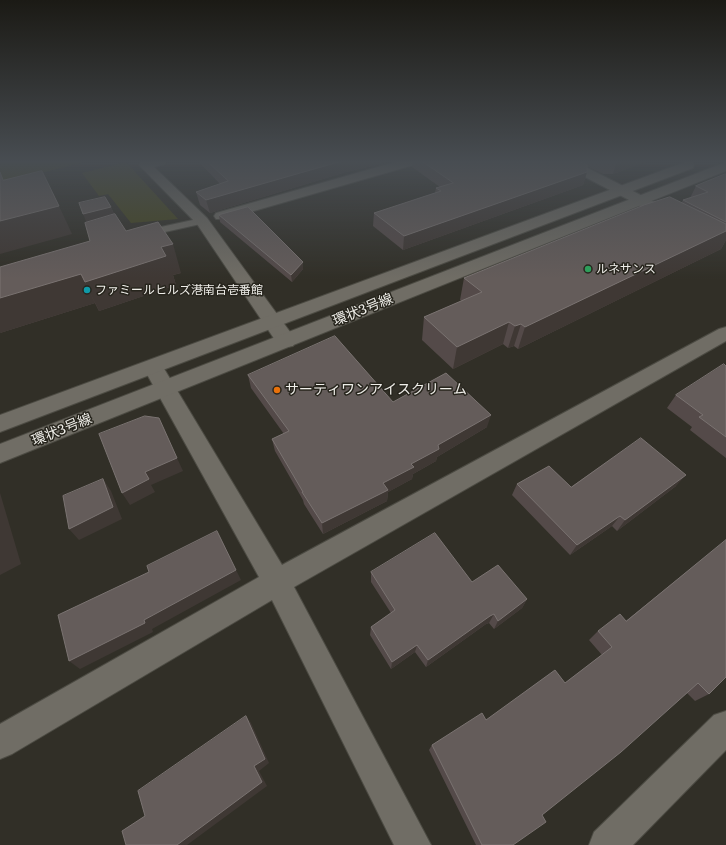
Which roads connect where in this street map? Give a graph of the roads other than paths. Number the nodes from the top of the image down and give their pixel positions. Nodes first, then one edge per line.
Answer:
1 (181, 200) edge
2 (274, 200) edge
3 (594, 200) edge
4 (639, 200) edge
5 (640, 200) edge
6 (674, 218) edge
7 (202, 221) junction
8 (141, 234) edge
9 (273, 323) junction
10 (726, 333) edge
11 (286, 341) junction
12 (160, 378) junction
13 (0, 424) edge
14 (0, 454) edge
15 (277, 582) junction
16 (726, 727) edge
17 (0, 742) edge
18 (413, 845) edge
19 (607, 845) edge

1 - 7 street
2 - 7 street
3 - 9 street, 環状3号線
4 - 11 street, 環状3号線
5 - 6 street
7 - 8 lane
7 - 9 street
9 - 11 street
9 - 12 street, 環状3号線
10 - 15 street
11 - 12 street, 環状3号線
12 - 13 street, 環状3号線
12 - 14 street, 環状3号線
12 - 15 street
15 - 17 street
15 - 18 street
16 - 19 street

